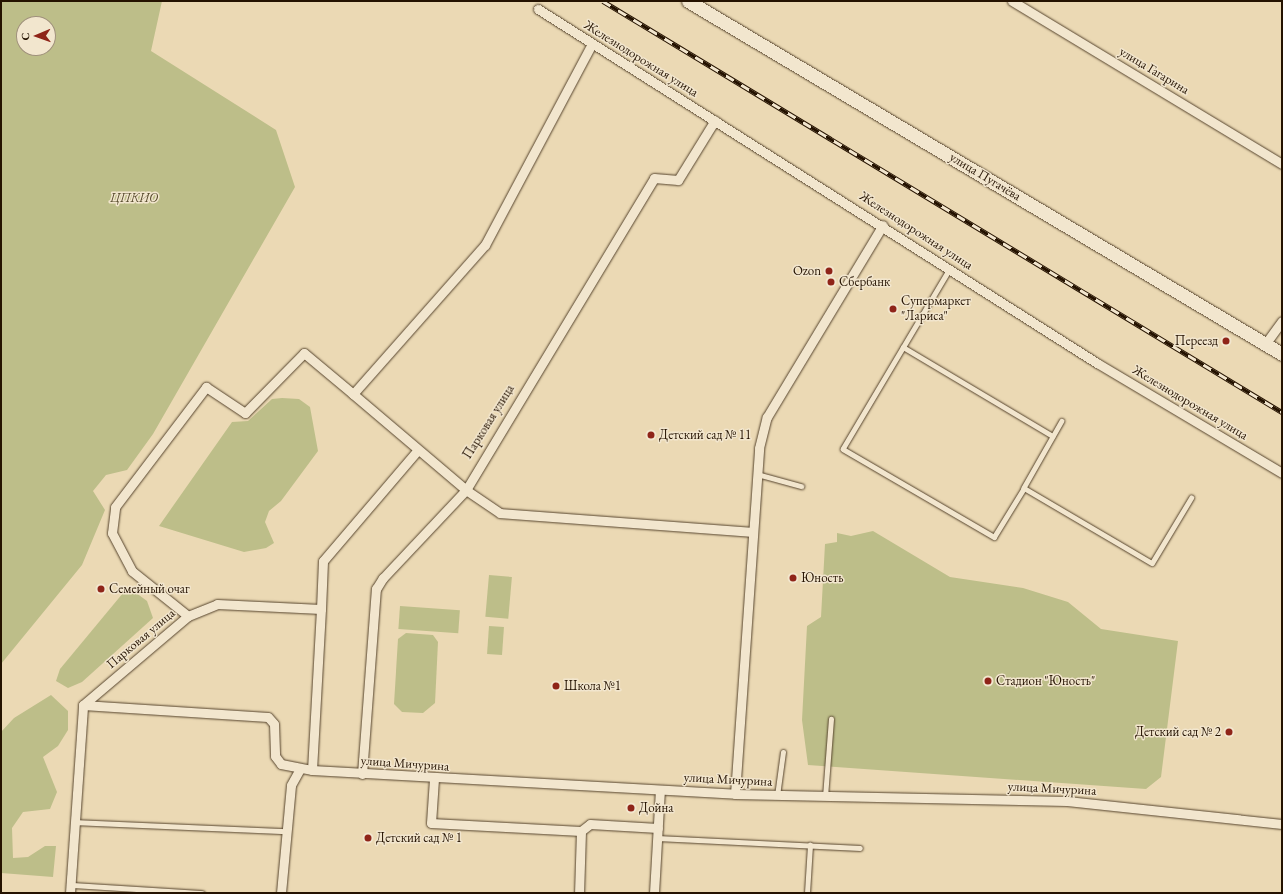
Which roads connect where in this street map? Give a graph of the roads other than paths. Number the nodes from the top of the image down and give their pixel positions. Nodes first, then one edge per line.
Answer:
1 (688, 1) edge
2 (1012, 1) edge
3 (538, 9) dead end
4 (592, 44) junction
5 (715, 120) junction
6 (1282, 164) edge
7 (884, 225) junction
8 (950, 268) junction
9 (1282, 321) edge
10 (1266, 343) junction
11 (903, 347) junction
12 (1282, 354) edge
13 (353, 394) junction
14 (1062, 421) dead end
15 (1053, 436) junction
16 (418, 451) junction
17 (1282, 473) edge
18 (757, 474) junction
19 (801, 486) dead end
20 (1024, 488) junction
21 (466, 490) junction
22 (1191, 498) dead end
23 (752, 532) junction
24 (321, 609) junction
25 (188, 616) junction
26 (83, 704) junction
27 (831, 719) dead end
28 (783, 752) dead end
29 (300, 769) junction
30 (312, 770) junction
31 (362, 774) junction
32 (434, 779) junction
33 (660, 790) junction
34 (735, 794) junction
35 (777, 796) junction
36 (825, 796) junction
37 (75, 822) junction
38 (1282, 824) edge
39 (658, 828) junction
40 (284, 831) junction
41 (581, 831) junction
42 (657, 838) junction
43 (810, 845) junction
44 (860, 848) dead end
45 (70, 889) edge
46 (202, 893) edge
47 (281, 893) edge
48 (579, 893) edge
49 (654, 893) edge
50 (808, 893) edge

1 - 10 street, улица Пугачёва
2 - 6 street, улица Гагарина
3 - 4 street, Железнодорожная улица
4 - 5 street, Железнодорожная улица
4 - 13 street
5 - 7 street, Железнодорожная улица
5 - 21 street, Парковая улица
7 - 8 street, Железнодорожная улица
7 - 18 street
8 - 11 lane
8 - 17 street, Железнодорожная улица
9 - 10 street
10 - 12 street, улица Пугачёва
11 - 15 lane
11 - 20 lane
13 - 16 street
13 - 25 street
14 - 15 lane
15 - 20 lane
16 - 21 street
16 - 24 street
18 - 19 lane
18 - 23 street
20 - 22 lane
21 - 23 street
21 - 31 street, Парковая улица
23 - 34 street
24 - 25 street, Парковая улица
24 - 30 street
25 - 26 street, Парковая улица
26 - 29 street, улица Мичурина
26 - 37 street
27 - 36 lane
28 - 35 lane
29 - 30 street, улица Мичурина
29 - 40 street
30 - 31 street, улица Мичурина
31 - 32 street, улица Мичурина
32 - 33 street, улица Мичурина
32 - 41 street
33 - 34 street, улица Мичурина
33 - 39 street
34 - 35 street, улица Мичурина
35 - 36 street, улица Мичурина
36 - 38 street, улица Мичурина
37 - 40 lane
37 - 45 street
39 - 41 street
39 - 42 street
40 - 47 street
41 - 48 street
42 - 43 lane
42 - 49 street
43 - 44 lane
43 - 50 lane
45 - 46 lane

